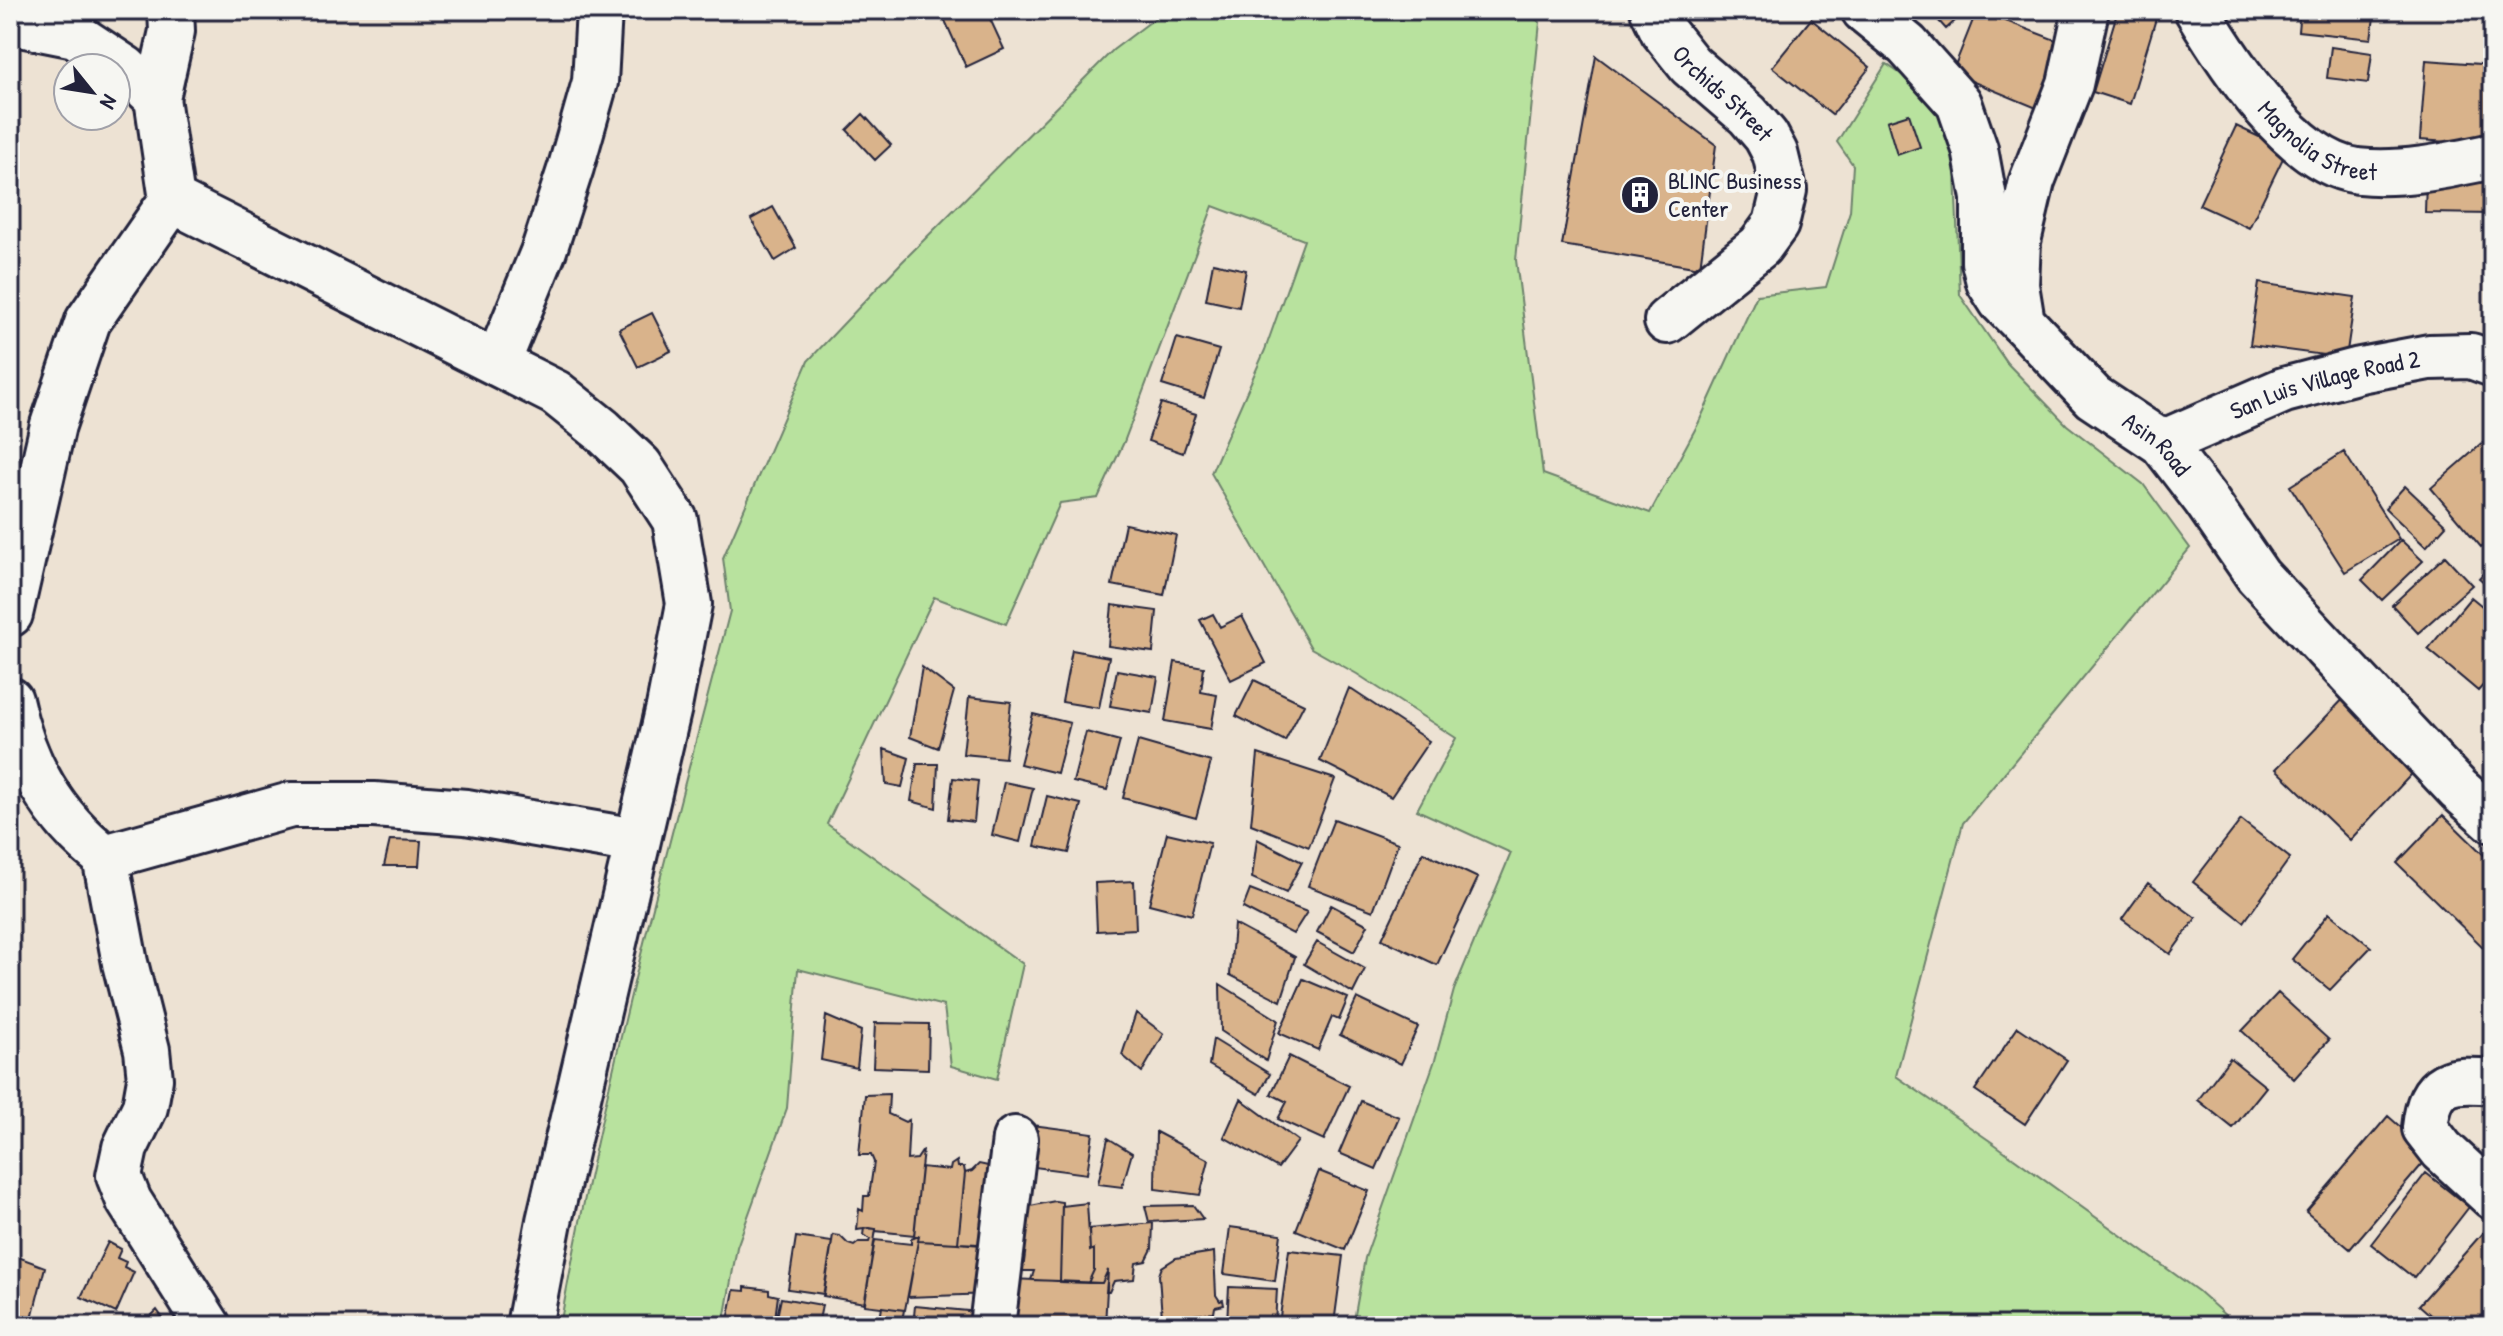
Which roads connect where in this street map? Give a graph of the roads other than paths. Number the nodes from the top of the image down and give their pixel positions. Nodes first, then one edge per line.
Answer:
1 (171, 10) edge
2 (599, 10) edge
3 (1653, 10) edge
4 (1864, 10) edge
5 (2086, 10) edge
6 (2197, 10) edge
7 (10, 22) edge
8 (157, 98) junction
9 (2493, 156) edge
10 (172, 200) junction
11 (1667, 321) dead end
12 (2022, 322) junction
13 (498, 362) junction
14 (2493, 364) edge
15 (2162, 443) junction
16 (10, 614) edge
17 (10, 700) edge
18 (2493, 820) edge
19 (636, 841) junction
20 (105, 857) junction
21 (2493, 1082) edge
22 (1015, 1139) dead end
23 (2493, 1197) edge
24 (208, 1326) edge
25 (529, 1326) edge
26 (992, 1326) edge

1 - 8 street
2 - 13 street
3 - 11 street, Orchids Street
4 - 12 street
5 - 12 street
6 - 9 street, Magnolia Street
7 - 8 street
8 - 10 street
10 - 13 street
10 - 16 street
12 - 15 street, Asin Road
13 - 19 street
14 - 15 street, San Luis Village Road 2
15 - 18 street, Asin Road
17 - 20 street
19 - 20 street
19 - 25 street
20 - 24 street
21 - 23 street
22 - 26 street

